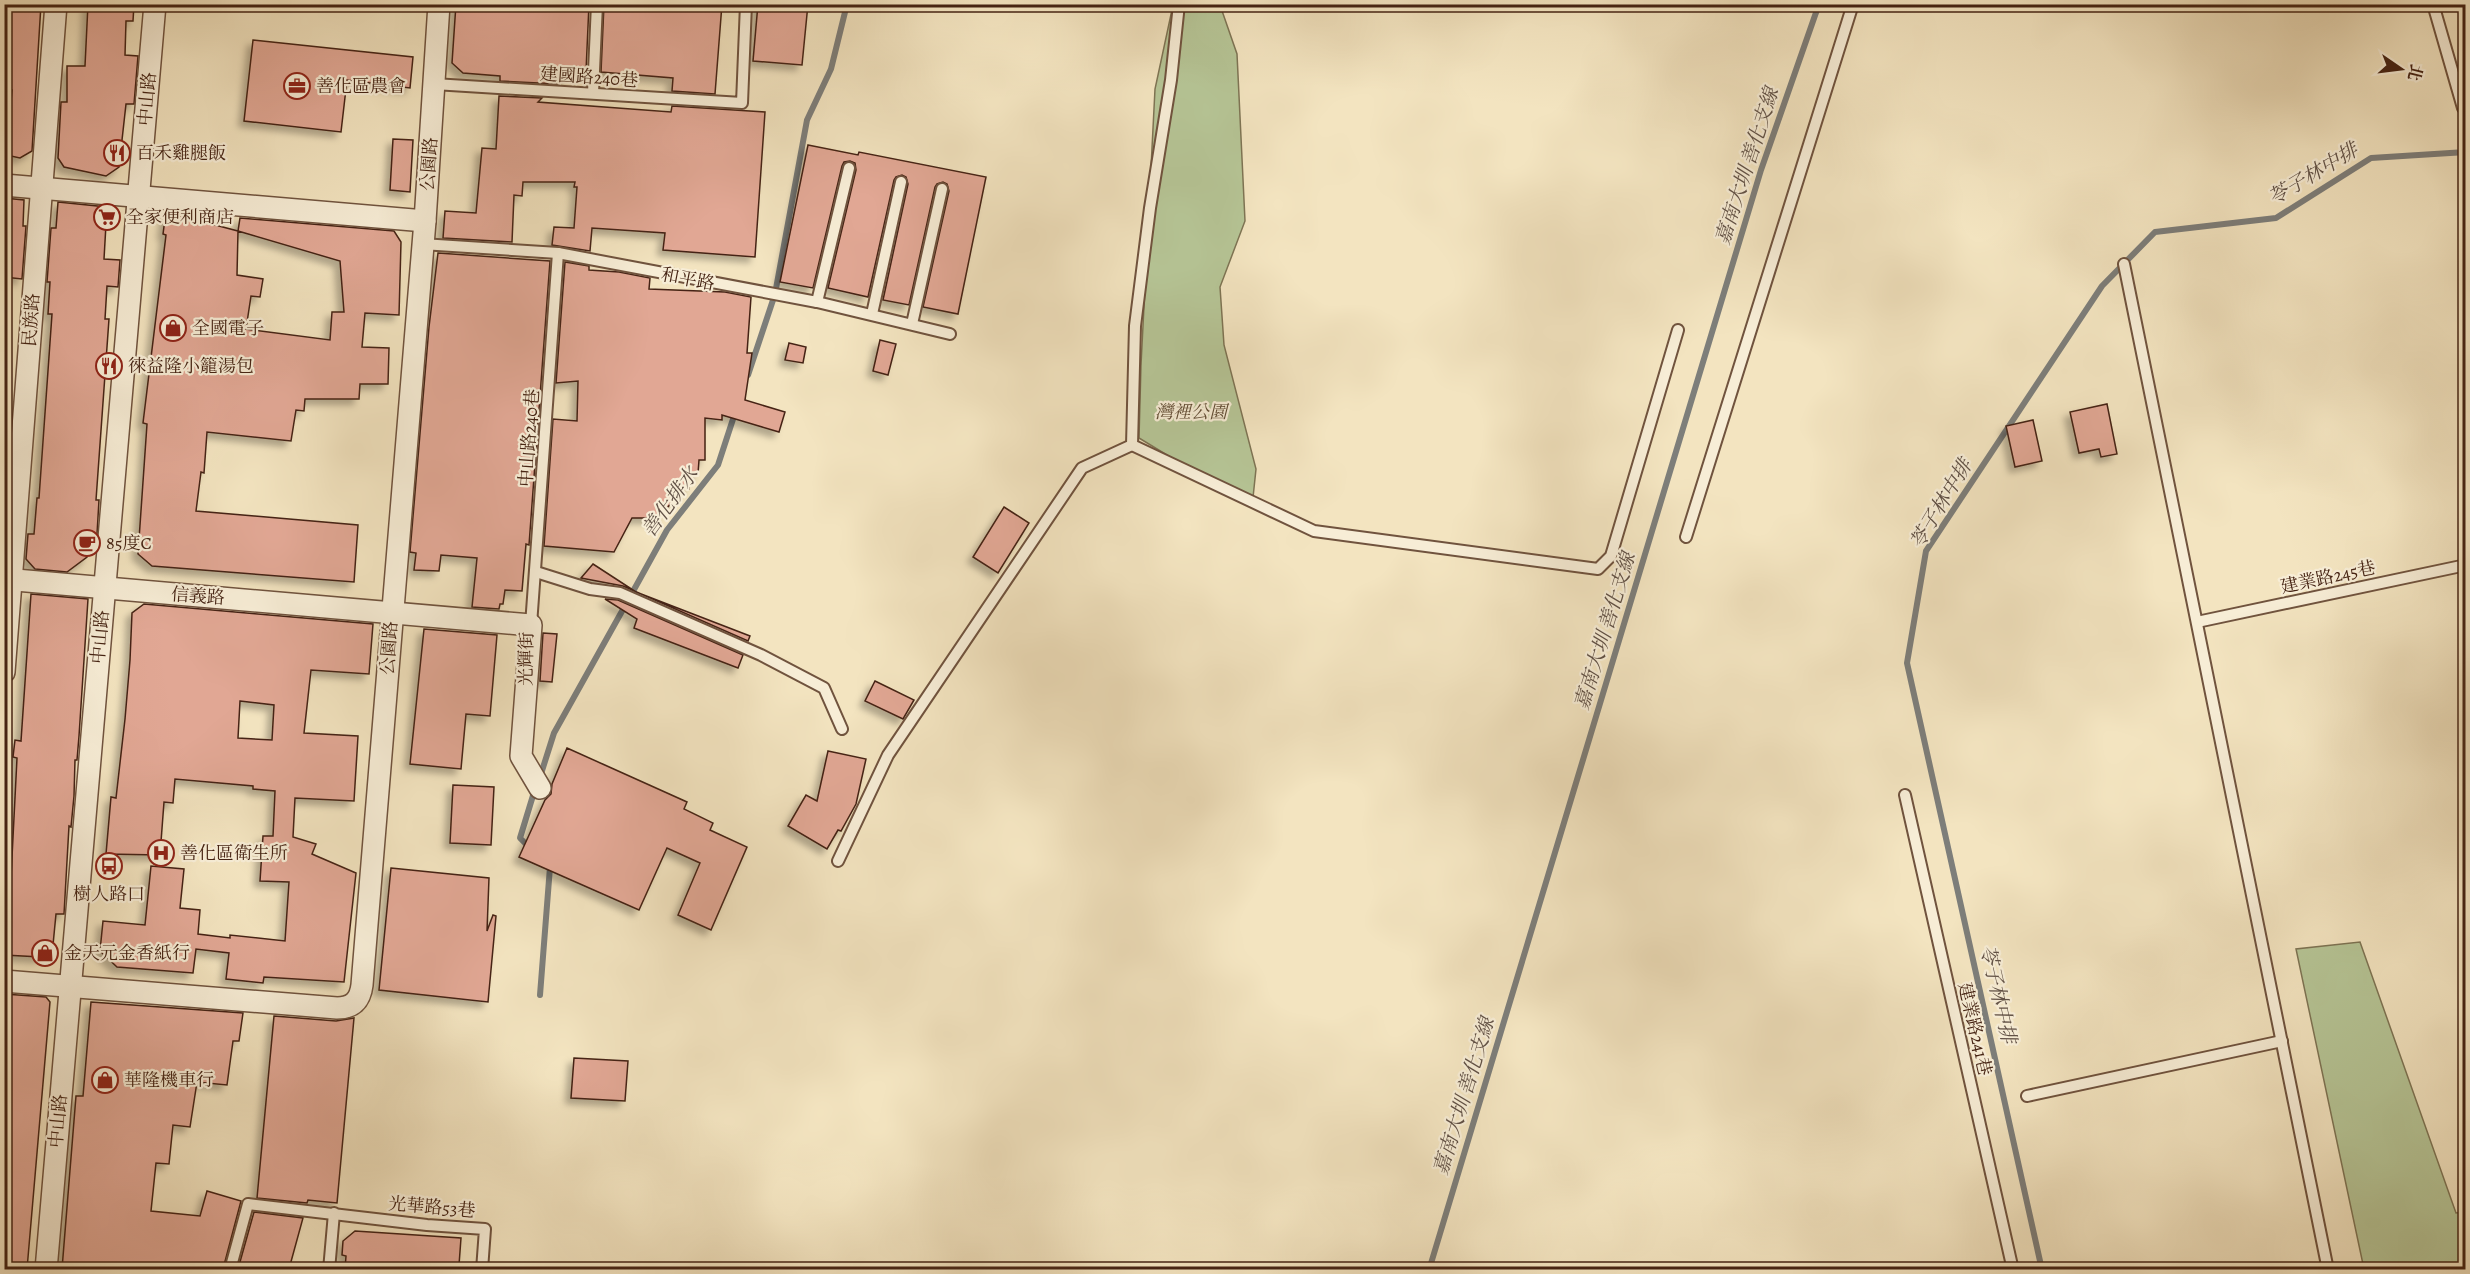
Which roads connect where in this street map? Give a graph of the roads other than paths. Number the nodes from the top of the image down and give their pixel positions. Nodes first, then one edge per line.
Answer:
1 (56, 4) edge
2 (155, 4) edge
3 (440, 4) edge
4 (597, 4) edge
5 (746, 4) edge
6 (1179, 4) edge
7 (1853, 4) edge
8 (2433, 4) edge
9 (434, 84) junction
10 (593, 93) junction
11 (2463, 108) dead end
12 (849, 168) dead end
13 (901, 182) dead end
14 (4, 185) edge
15 (40, 188) junction
16 (942, 189) dead end
17 (138, 198) junction
18 (425, 221) junction
19 (422, 244) junction
20 (558, 253) junction
21 (2124, 264) dead end
22 (817, 302) junction
23 (872, 314) junction
24 (912, 324) junction
25 (1678, 330) dead end
26 (950, 334) dead end
27 (1132, 445) junction
28 (1686, 537) dead end
29 (2466, 565) edge
30 (536, 573) junction
31 (8, 580) edge
32 (104, 589) junction
33 (391, 613) junction
34 (2197, 622) junction
35 (531, 625) junction
36 (4, 672) edge
37 (842, 729) dead end
38 (540, 788) dead end
39 (1905, 795) dead end
40 (838, 861) dead end
41 (4, 981) edge
42 (70, 987) junction
43 (2282, 1041) junction
44 (2027, 1096) dead end
45 (334, 1213) junction
46 (46, 1269) edge
47 (230, 1269) edge
48 (329, 1269) edge
49 (482, 1269) edge
50 (2013, 1269) edge
51 (2328, 1269) edge

1 - 15 street, 民族路
2 - 17 street, 中山路
3 - 9 street, 公園路
4 - 10 lane
5 - 10 lane, 建國路240巷
6 - 27 lane
7 - 28 lane
8 - 11 lane
9 - 10 lane, 建國路240巷
9 - 18 street, 公園路
12 - 22 lane
13 - 23 lane
14 - 15 street
15 - 17 street
15 - 31 street, 民族路
16 - 24 lane
17 - 18 street
17 - 32 street, 中山路
18 - 19 street, 公園路
19 - 20 lane, 和平路
19 - 33 street, 公園路
20 - 22 lane, 和平路
20 - 30 lane, 中山路240巷
21 - 34 lane
22 - 23 lane, 和平路
23 - 24 lane, 和平路
24 - 26 lane, 和平路
25 - 27 lane
27 - 40 lane
29 - 34 lane, 建業路245巷
30 - 35 lane, 中山路240巷
30 - 37 lane
31 - 32 street, 信義路
31 - 36 street, 民族路
32 - 33 street, 信義路
32 - 42 street, 中山路
33 - 35 street, 光輝街
33 - 42 street, 公園路
34 - 43 lane
35 - 38 street, 光輝街
39 - 50 lane, 建業路241巷
41 - 42 street, 公園路
42 - 46 street, 中山路
43 - 44 lane
43 - 51 lane
45 - 47 lane
45 - 48 lane
45 - 49 lane, 光華路53巷

